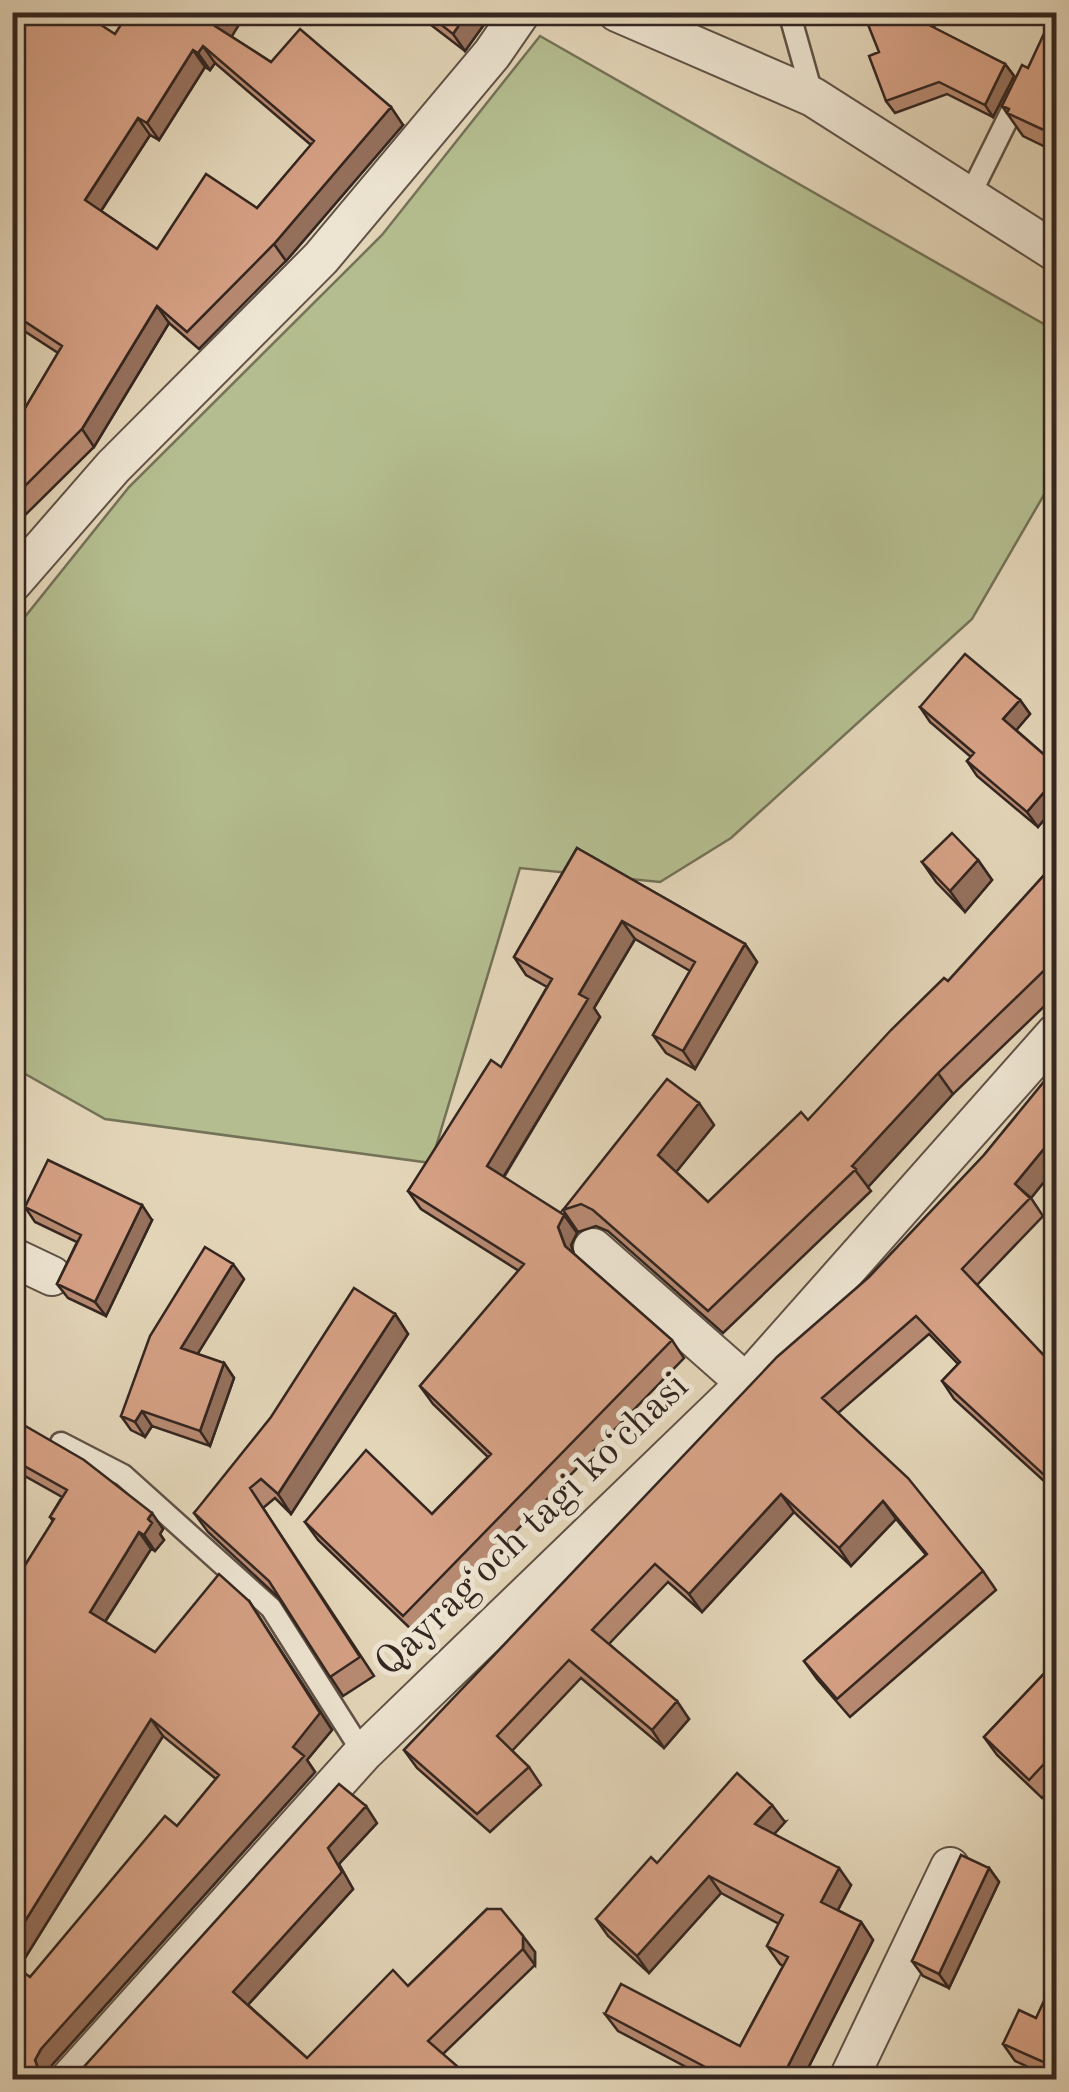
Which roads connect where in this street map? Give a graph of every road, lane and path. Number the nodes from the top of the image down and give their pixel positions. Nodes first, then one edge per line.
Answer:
1 (521, 12) edge
2 (617, 12) edge
3 (789, 12) edge
4 (1030, 74) edge
5 (812, 98) junction
6 (969, 197) junction
7 (1056, 252) edge
8 (12, 583) edge
9 (1056, 1033) edge
10 (593, 1248) dead end
11 (12, 1257) edge
12 (52, 1276) dead end
13 (746, 1383) junction
14 (61, 1443) edge
15 (364, 1753) junction
16 (950, 1867) edge
17 (69, 2080) edge
18 (848, 2080) edge

1 - 8 street
2 - 5 street
3 - 5 lane
4 - 6 lane
5 - 6 street
6 - 7 street
9 - 13 street, Qayragʻoch tagi koʻchasi
10 - 13 street
11 - 12 street
13 - 15 street, Qayragʻoch tagi koʻchasi
14 - 15 lane
15 - 17 street, Qayragʻoch tagi koʻchasi
16 - 18 street

